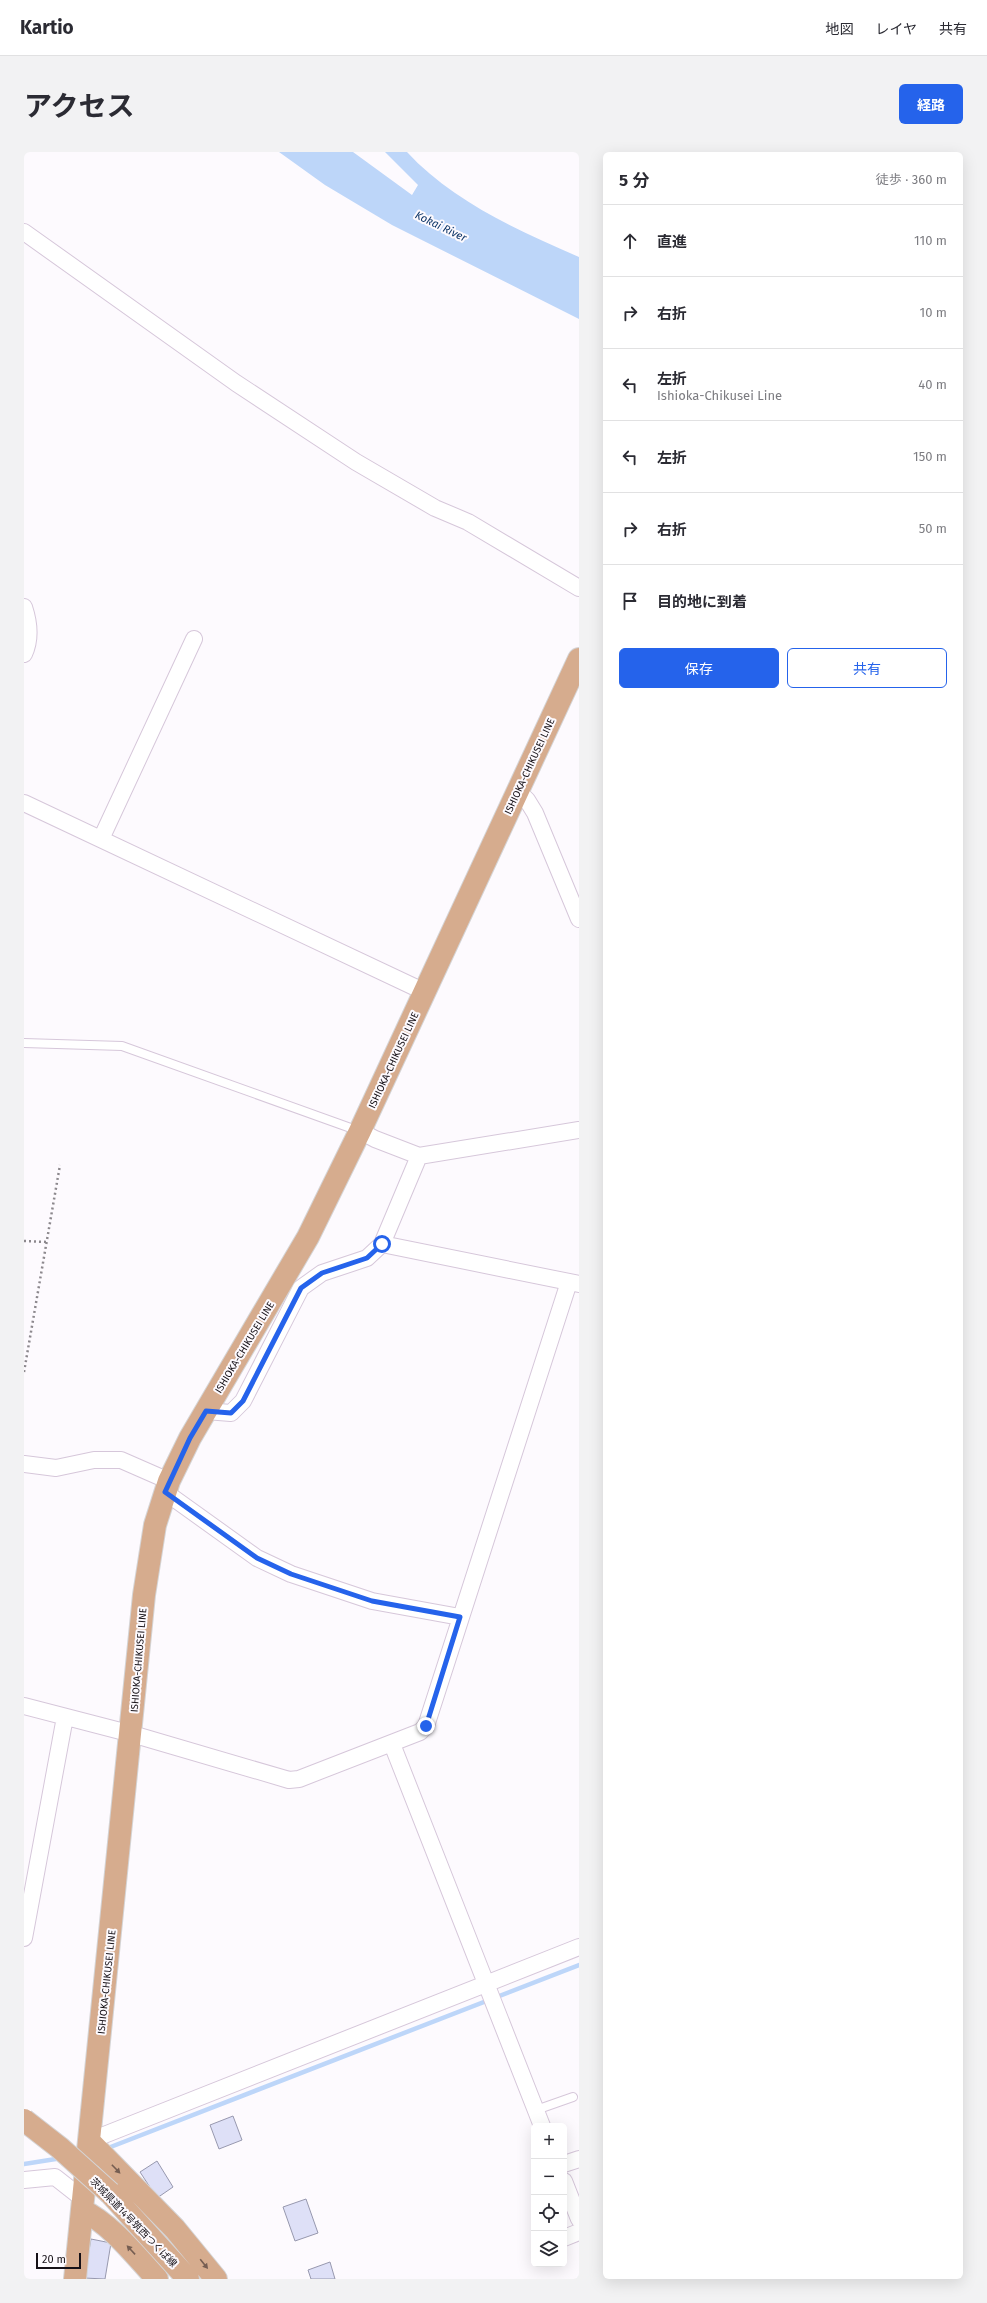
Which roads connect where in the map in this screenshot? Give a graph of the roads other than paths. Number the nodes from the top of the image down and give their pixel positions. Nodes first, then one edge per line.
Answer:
1 (24, 232) edge
2 (579, 588) edge
3 (24, 607) edge
4 (194, 639) dead end
5 (24, 654) edge
6 (579, 659) edge
7 (518, 791) junction
8 (24, 803) edge
9 (101, 839) junction
10 (579, 920) edge
11 (425, 992) junction
12 (24, 1043) edge
13 (579, 1130) edge
14 (360, 1131) junction
15 (419, 1156) junction
16 (382, 1244) junction
17 (574, 1283) edge
18 (206, 1411) junction
19 (24, 1464) edge
20 (167, 1487) junction
21 (460, 1617) junction
22 (24, 1706) edge
23 (65, 1717) junction
24 (132, 1734) junction
25 (392, 1744) junction
26 (24, 1938) edge
27 (579, 1947) edge
28 (491, 1994) junction
29 (573, 2096) dead end
30 (536, 2110) junction
31 (24, 2120) edge
32 (541, 2123) edge
33 (89, 2141) junction
34 (579, 2159) edge
35 (567, 2163) edge
36 (24, 2180) edge
37 (567, 2189) edge
38 (82, 2204) junction
39 (579, 2219) edge
40 (579, 2232) edge
41 (567, 2237) edge
42 (75, 2279) edge
43 (157, 2279) edge
44 (188, 2279) edge
45 (216, 2279) edge

1 - 2 street
3 - 5 street
4 - 9 street
6 - 7 main road, ISHIOKA-CHIKUSEI LINE
7 - 10 street
7 - 11 main road, ISHIOKA-CHIKUSEI LINE
8 - 9 street
9 - 11 street
11 - 14 main road, ISHIOKA-CHIKUSEI LINE
12 - 14 lane
13 - 15 street
14 - 15 street
14 - 18 main road, ISHIOKA-CHIKUSEI LINE
15 - 16 street
16 - 17 street
16 - 18 street
17 - 21 street
18 - 20 main road, ISHIOKA-CHIKUSEI LINE
19 - 20 street
20 - 21 street
20 - 24 main road, ISHIOKA-CHIKUSEI LINE
21 - 25 street
22 - 23 street
23 - 24 street
23 - 26 street
24 - 25 street
24 - 33 main road, ISHIOKA-CHIKUSEI LINE
25 - 28 street
27 - 28 street
28 - 30 street
28 - 33 street
29 - 30 lane
30 - 32 street
31 - 44 main road, 茨城県道14号筑西つくば線, bridge
33 - 38 main road, ISHIOKA-CHIKUSEI LINE
33 -> 45 main road
34 - 35 street
36 - 38 street
37 - 39 street
38 - 42 main road, ISHIOKA-CHIKUSEI LINE
43 -> 38 main road
40 - 41 street

